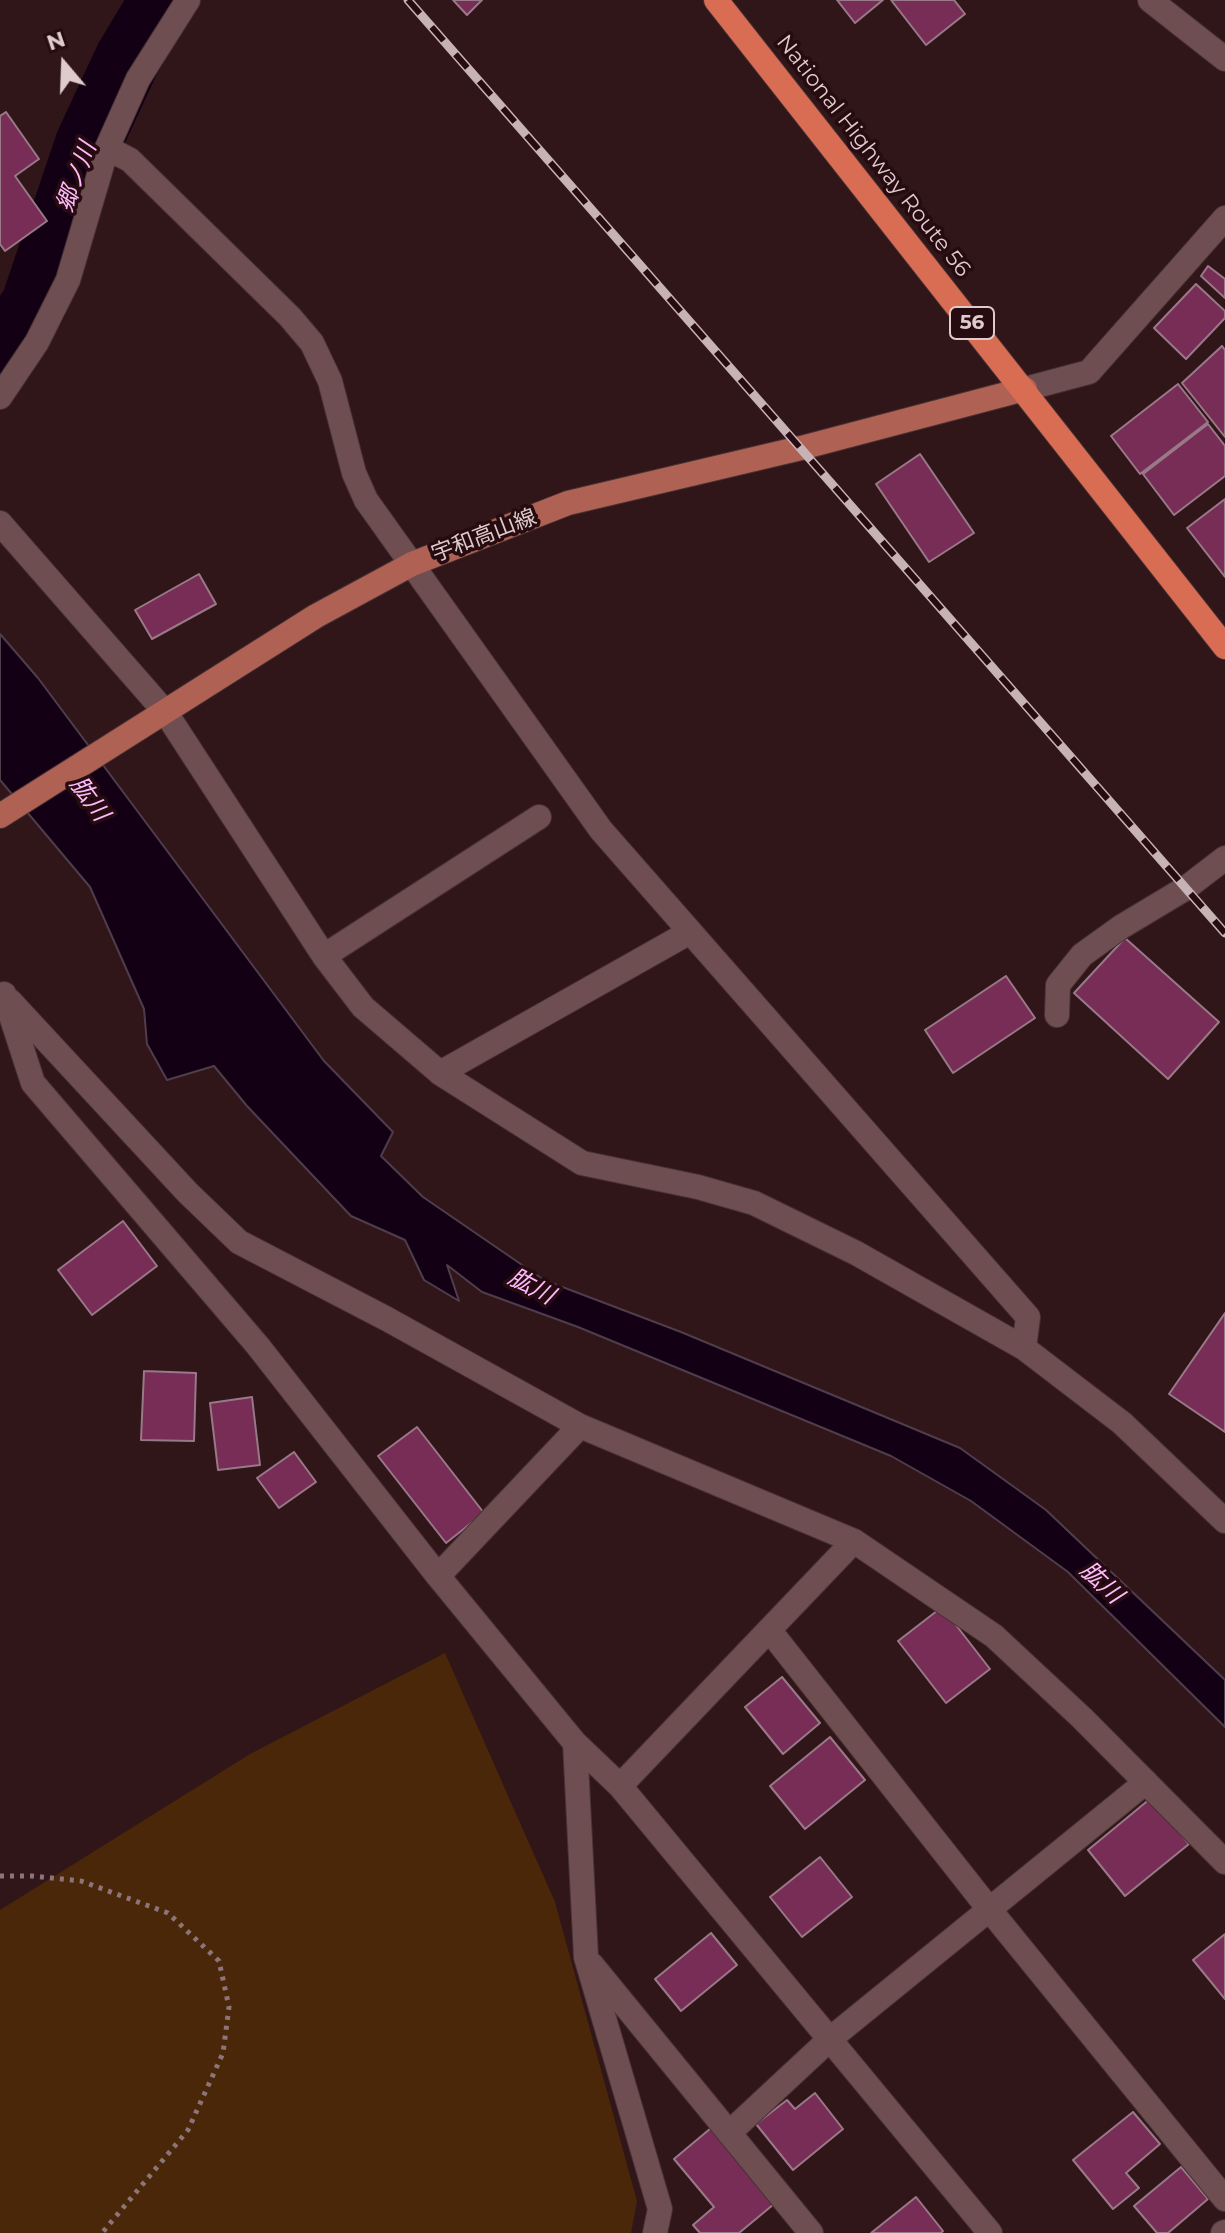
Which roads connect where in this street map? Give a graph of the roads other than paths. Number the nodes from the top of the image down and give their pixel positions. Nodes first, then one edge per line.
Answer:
1 (188, 0) edge
2 (716, 0) edge
3 (1150, 0) edge
4 (1225, 59) edge
5 (107, 148) junction
6 (1225, 218) edge
7 (1025, 389) junction
8 (0, 397) edge
9 (0, 523) edge
10 (412, 564) junction
11 (1225, 647) edge
12 (155, 719) junction
13 (0, 816) edge
14 (539, 817) dead end
15 (1225, 858) edge
16 (690, 932) junction
17 (324, 956) junction
18 (2, 990) edge
19 (1057, 1015) dead end
20 (440, 1073) junction
21 (1024, 1348) junction
22 (580, 1426) junction
23 (1225, 1521) edge
24 (854, 1541) junction
25 (438, 1576) junction
26 (770, 1631) junction
27 (575, 1743) junction
28 (1146, 1782) junction
29 (620, 1786) junction
30 (1225, 1862) edge
31 (989, 1909) junction
32 (586, 1957) junction
33 (830, 2039) junction
34 (729, 2133) junction
35 (1225, 2199) edge
36 (655, 2233) edge
37 (811, 2233) edge
38 (990, 2233) edge

1 - 5 street
2 - 7 highway, National Highway Route 56 / 56
3 - 4 street
5 - 8 street
5 - 10 street
6 - 7 street
7 - 10 main road, 宇和高山線
7 - 11 highway, National Highway Route 56 / 56
9 - 12 street
10 - 12 main road, 宇和高山線
10 - 16 street
12 - 13 main road, 宇和高山線
12 - 17 street
14 - 17 street
15 - 19 street
16 - 20 street
16 - 21 street
17 - 20 street
18 - 22 street
18 - 25 street
20 - 21 street
21 - 23 street
22 - 24 street
22 - 25 street
24 - 26 street
24 - 28 street
25 - 27 street
26 - 29 street
26 - 31 street
27 - 29 street
27 - 32 street
28 - 30 street
28 - 31 street
29 - 33 street
31 - 33 street
31 - 35 street
32 - 34 street
32 - 36 street
33 - 34 street
33 - 38 street
34 - 37 street

